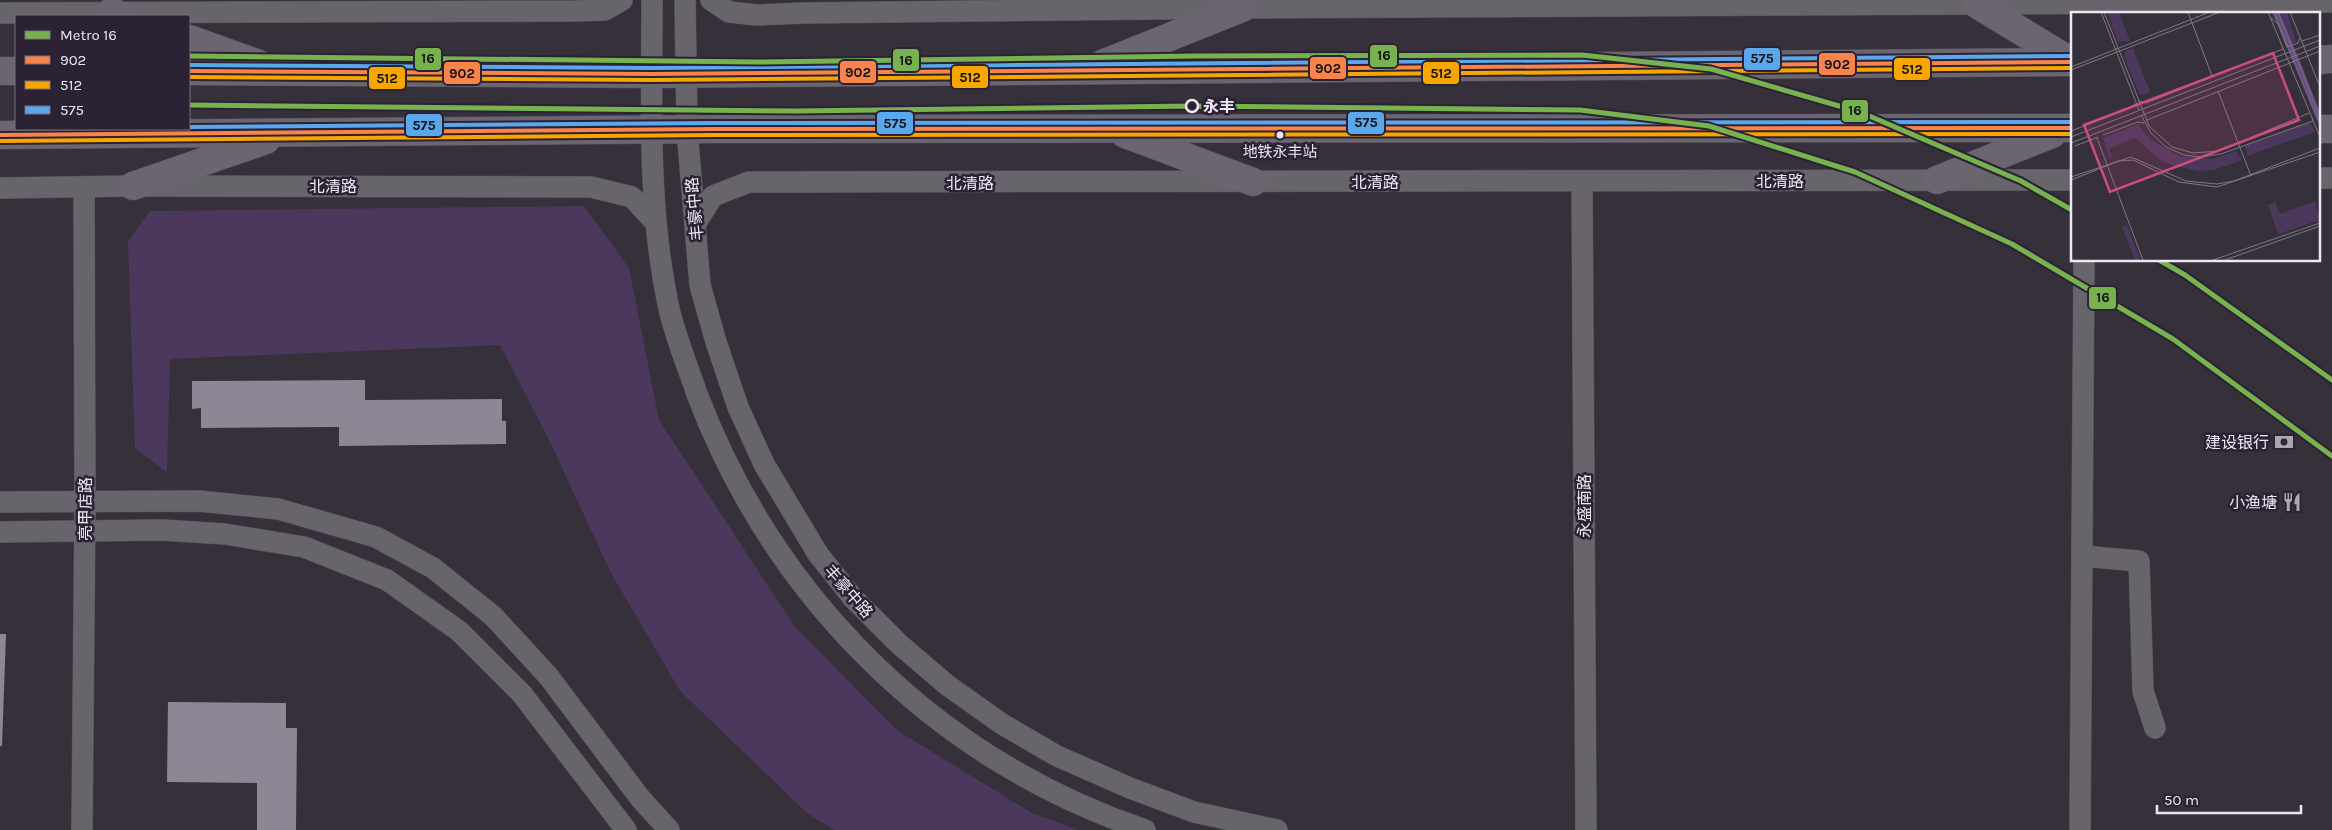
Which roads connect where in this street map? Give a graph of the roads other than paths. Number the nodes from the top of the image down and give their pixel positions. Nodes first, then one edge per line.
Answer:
1 (622, 0) edge
2 (652, 0) edge
3 (685, 0) edge
4 (711, 0) edge
5 (2089, 2) edge
6 (2332, 2) edge
7 (1579, 3) edge
8 (1978, 5) junction
9 (1242, 8) junction
10 (106, 10) edge
11 (0, 13) edge
12 (190, 39) edge
13 (2071, 61) edge
14 (2071, 62) edge
15 (1089, 70) junction
16 (0, 71) edge
17 (15, 71) edge
18 (190, 71) edge
19 (280, 71) junction
20 (652, 74) junction
21 (686, 74) junction
22 (1110, 128) junction
23 (2068, 128) edge
24 (652, 129) junction
25 (687, 129) junction
26 (287, 132) junction
27 (0, 135) edge
28 (1937, 180) junction
29 (2071, 180) edge
30 (1582, 181) junction
31 (1253, 182) junction
32 (133, 186) junction
33 (84, 187) junction
34 (0, 188) edge
35 (654, 221) junction
36 (696, 223) junction
37 (2084, 261) edge
38 (0, 502) edge
39 (85, 502) junction
40 (85, 531) junction
41 (0, 532) edge
42 (2082, 556) junction
43 (2156, 728) dead end
44 (82, 830) edge
45 (626, 830) edge
46 (669, 830) edge
47 (1145, 830) edge
48 (1277, 830) edge
49 (1586, 830) edge
50 (2080, 830) edge

1 - 10 street
2 - 20 street, 丰豪中路
3 - 21 street, 丰豪中路
4 - 9 street
5 - 6 street
5 - 8 street
7 - 8 street
7 - 9 street
8 - 13 main road
9 - 15 main road
10 - 11 street
12 - 19 main road
14 - 15 main road
15 - 21 main road
16 - 17 main road
18 - 19 main road
19 - 20 main road
20 - 21 main road
20 - 24 street, 丰豪中路
21 - 25 street, 丰豪中路
22 - 23 main road
22 - 25 main road
22 - 31 main road
23 - 28 main road
24 - 25 main road
24 - 26 main road
24 - 35 street, 丰豪中路
25 - 36 street, 丰豪中路
26 - 27 main road
26 - 32 main road
28 - 29 street, 北清路
28 - 30 street, 北清路
30 - 31 street, 北清路
30 - 49 street, 永盛南路
31 - 36 street, 北清路
32 - 33 street, 北清路
32 - 35 street, 北清路
33 - 34 street, 北清路
33 - 39 street, 亮甲店路
35 - 47 street, 丰豪中路
36 - 48 street, 丰豪中路
37 - 42 street
38 - 39 street
39 - 40 street, 亮甲店路
39 - 46 street
40 - 41 street
40 - 44 street, 亮甲店路
40 - 45 street
42 - 43 street
42 - 50 street

